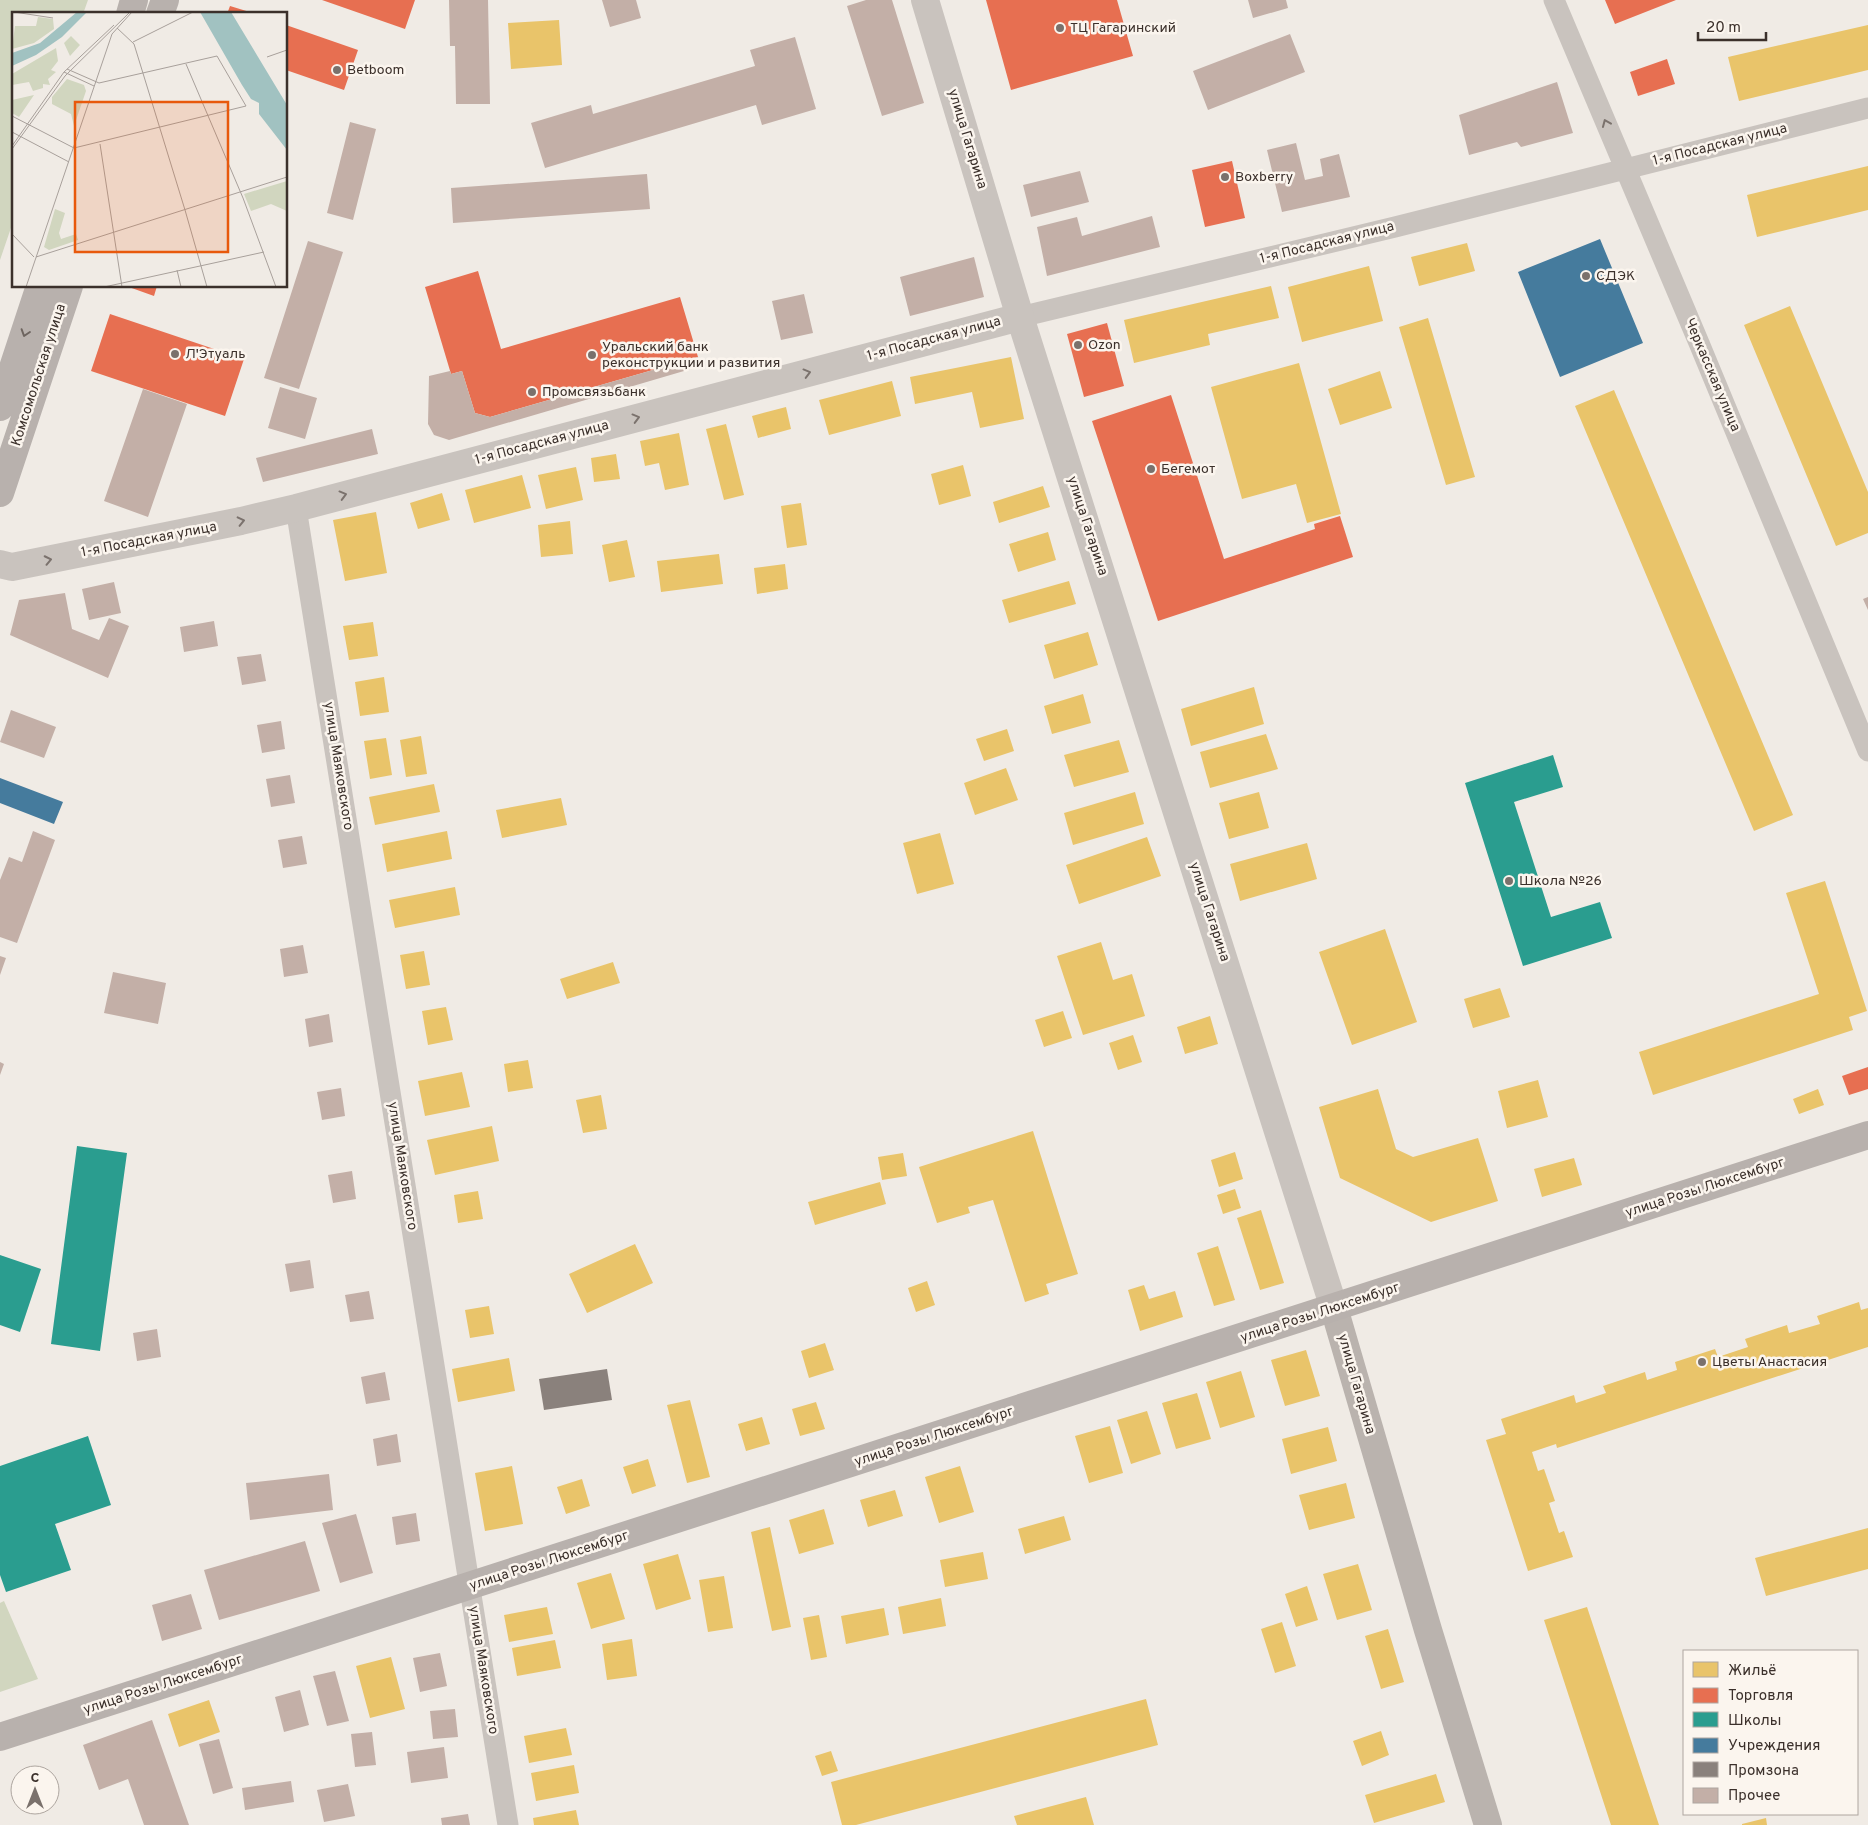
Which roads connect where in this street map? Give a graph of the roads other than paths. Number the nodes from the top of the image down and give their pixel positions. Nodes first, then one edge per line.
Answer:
1 (165, 0) edge
2 (925, 0) edge
3 (1554, 0) edge
4 (161, 12) edge
5 (1868, 108) edge
6 (1625, 168) junction
7 (39, 288) edge
8 (68, 288) edge
9 (1020, 316) junction
10 (0, 407) edge
11 (0, 493) edge
12 (296, 508) junction
13 (0, 564) edge
14 (1868, 751) edge
15 (1868, 1135) edge
16 (1334, 1308) junction
17 (470, 1586) junction
18 (0, 1737) edge
19 (508, 1825) edge
20 (1488, 1825) edge

1 - 4 main road
2 - 9 street, улица Гагарина
6 -> 3 street, Черкасская улица
5 - 6 street, 1-я Посадская улица
6 - 9 street, 1-я Посадская улица
6 - 14 street, Черкасская улица
7 -> 10 main road, Комсомольская улица
8 - 11 main road, Комсомольская улица
12 -> 9 street, 1-я Посадская улица
9 - 16 street, улица Гагарина
13 -> 12 street, 1-я Посадская улица
12 - 17 street, улица Маяковского
15 - 16 main road, улица Розы Люксембург
16 - 17 main road, улица Розы Люксембург
16 - 20 main road, улица Гагарина
17 - 18 main road, улица Розы Люксембург
17 - 19 street, улица Маяковского

